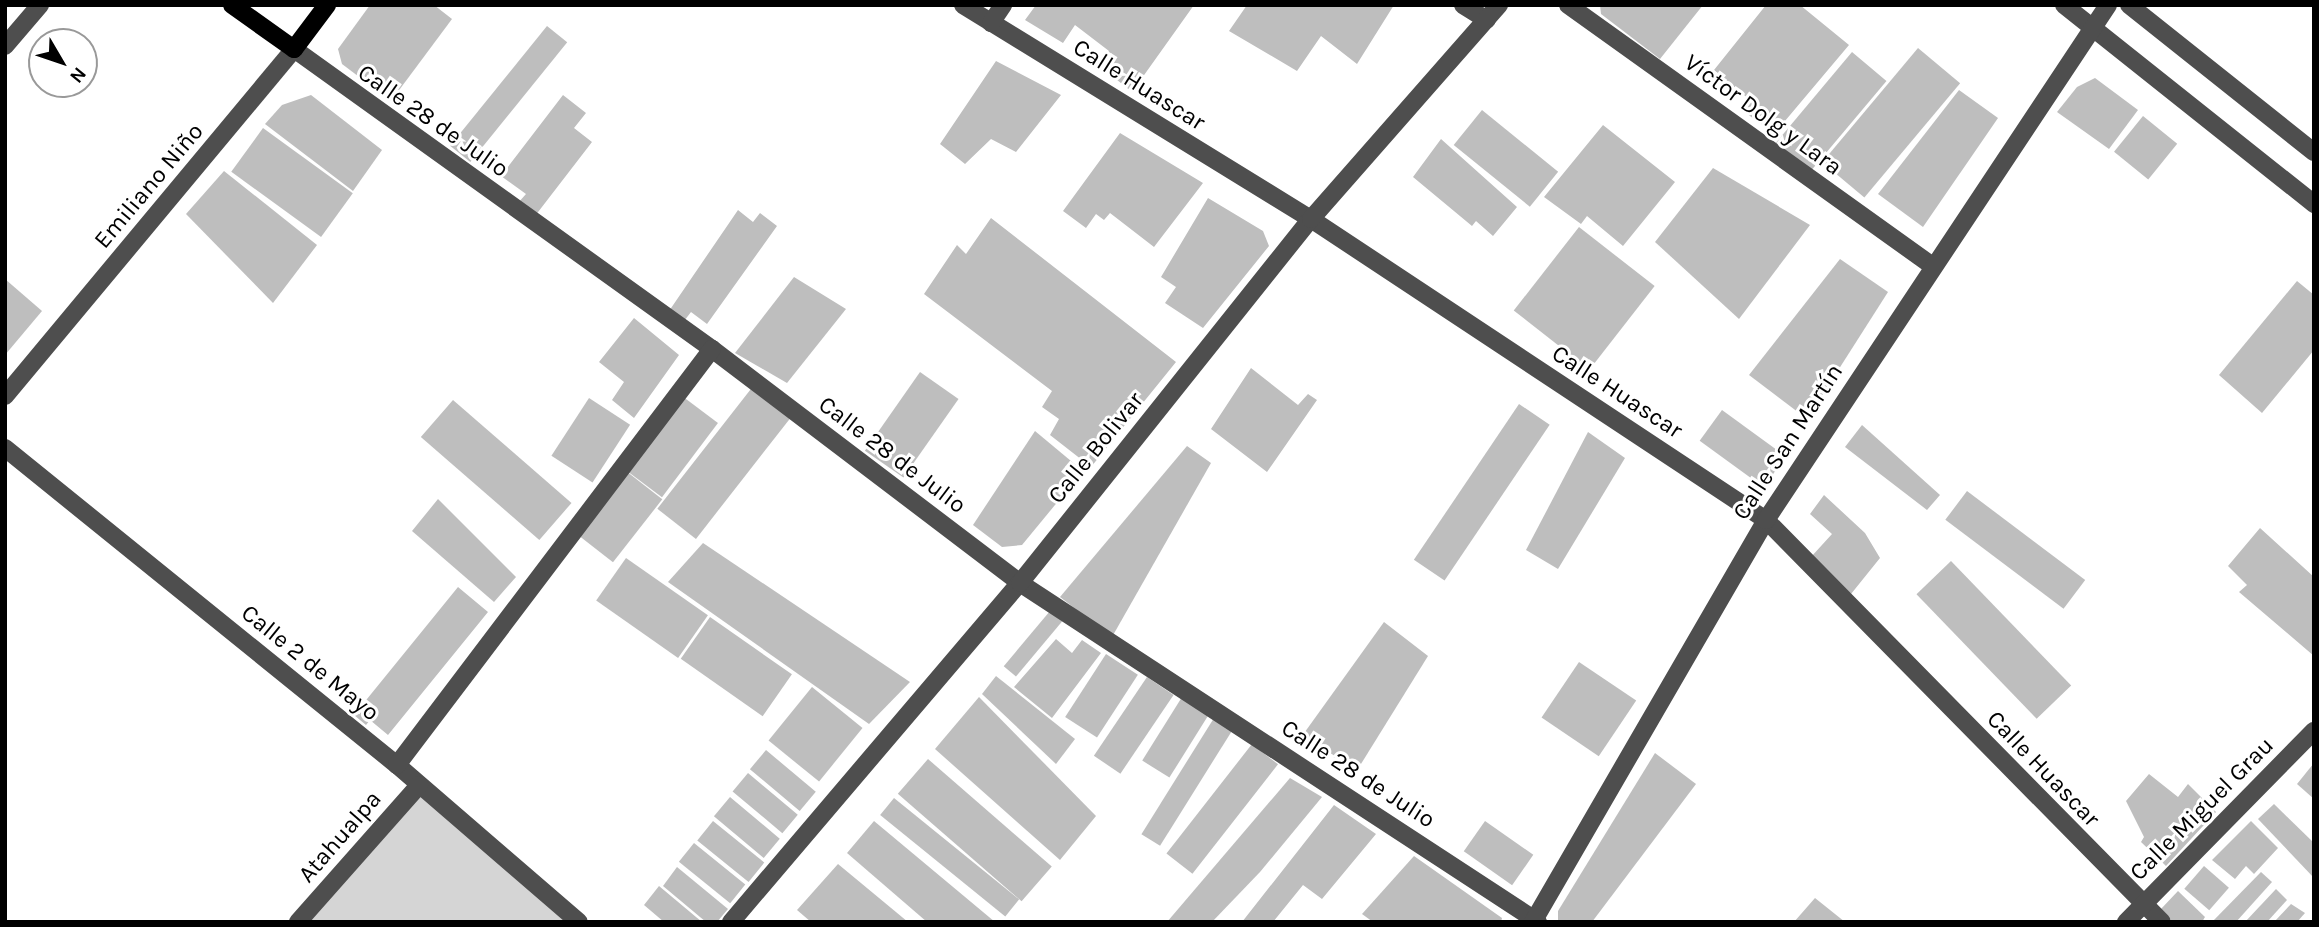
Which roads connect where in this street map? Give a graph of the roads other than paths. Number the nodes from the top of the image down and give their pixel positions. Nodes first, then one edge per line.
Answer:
1 (40, 5) edge
2 (232, 5) edge
3 (327, 5) edge
4 (963, 5) edge
5 (1003, 5) edge
6 (1463, 5) edge
7 (1499, 5) edge
8 (1568, 5) edge
9 (2064, 5) edge
10 (2108, 5) edge
11 (2129, 5) edge
12 (1487, 20) junction
13 (991, 23) junction
14 (2092, 27) junction
15 (5, 46) edge
16 (294, 49) junction
17 (2314, 152) edge
18 (2314, 204) edge
19 (1311, 219) junction
20 (1931, 265) junction
21 (712, 349) junction
22 (5, 396) edge
23 (5, 448) edge
24 (1766, 520) junction
25 (1020, 583) junction
26 (2314, 731) edge
27 (397, 765) junction
28 (419, 785) junction
29 (2142, 905) junction
30 (1536, 921) edge
31 (298, 922) edge
32 (579, 922) edge
33 (732, 922) edge
34 (2126, 922) edge
35 (2162, 922) edge

1 - 15 street
2 - 16 main road, Calle 28 de Julio
3 - 16 main road, Emiliano Niño
4 - 13 street, Calle Huascar
5 - 13 street
6 - 12 street
7 - 12 street, Calle Bolivar
8 - 20 street, Víctor Dolg y Lara
9 - 14 street
10 - 14 street, Calle San Martín
11 - 17 street
12 - 19 street, Calle Bolivar
13 - 19 street, Calle Huascar
14 - 18 street
14 - 20 street, Calle San Martín
16 - 21 street, Calle 28 de Julio
16 - 22 street, Emiliano Niño
19 - 24 street, Calle Huascar
19 - 25 street, Calle Bolivar
20 - 24 street, Calle San Martín
21 - 25 street, Calle 28 de Julio
21 - 27 street
23 - 27 street, Calle 2 de Mayo
24 - 29 street, Calle Huascar
24 - 30 street, Calle San Martín
25 - 30 street, Calle 28 de Julio
25 - 33 street, Calle Bolivar
26 - 29 street, Calle Miguel Grau
27 - 28 street, Calle 2 de Mayo
28 - 31 street, Atahualpa
28 - 32 street, Calle 2 de Mayo
29 - 34 street, Calle Miguel Grau
29 - 35 street, Calle Huascar

